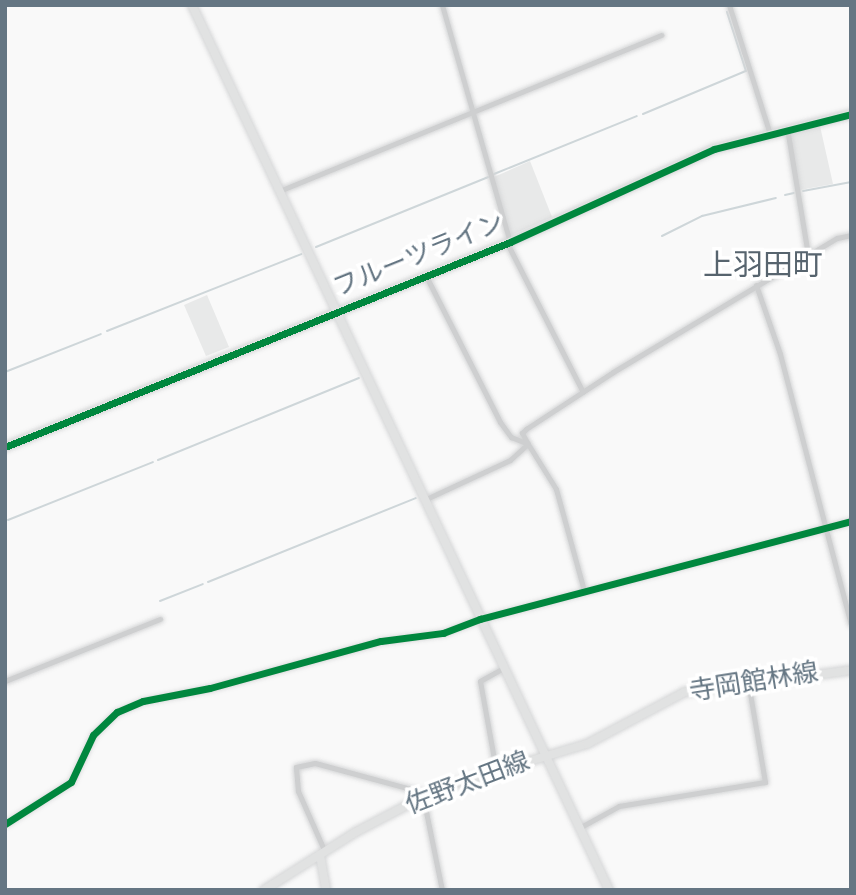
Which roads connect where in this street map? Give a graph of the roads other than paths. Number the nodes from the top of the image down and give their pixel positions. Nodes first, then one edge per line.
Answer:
1 (192, 5) edge
2 (442, 5) edge
3 (729, 5) edge
4 (661, 35) dead end
5 (472, 113) junction
6 (851, 114) edge
7 (787, 127) junction
8 (769, 131) junction
9 (279, 191) junction
10 (851, 235) edge
11 (509, 243) junction
12 (808, 255) junction
13 (426, 276) junction
14 (756, 285) junction
15 (336, 312) junction
16 (583, 392) junction
17 (528, 444) junction
18 (5, 447) edge
19 (424, 500) junction
20 (851, 521) edge
21 (824, 528) junction
22 (584, 591) junction
23 (160, 619) dead end
24 (480, 619) junction
25 (851, 624) edge
26 (503, 668) junction
27 (851, 670) edge
28 (5, 681) edge
29 (748, 681) junction
30 (545, 755) junction
31 (496, 770) junction
32 (425, 796) junction
33 (5, 824) edge
34 (579, 828) junction
35 (323, 854) junction
36 (264, 890) edge
37 (326, 890) edge
38 (442, 890) edge
39 (609, 890) edge

1 - 9 street
2 - 5 street
3 - 8 street
4 - 5 street
5 - 9 street
5 - 11 street
6 - 7 street, フルーツライン
7 - 8 street, フルーツライン
7 - 12 street
8 - 11 street, フルーツライン
9 - 15 street
10 - 12 street
11 - 13 street, フルーツライン
11 - 16 street
12 - 14 street
13 - 15 street, フルーツライン
13 - 17 street
14 - 16 street
14 - 21 street
15 - 18 street, フルーツライン
15 - 19 street
16 - 17 street
17 - 19 street
17 - 22 street
19 - 24 street
20 - 21 street
21 - 22 street
21 - 25 street
22 - 24 street
23 - 28 street
24 - 26 street
24 - 33 street
26 - 30 street
26 - 31 street
27 - 29 street, 寺岡館林線
29 - 30 street, 寺岡館林線
29 - 34 street
30 - 31 street, 佐野太田線
30 - 34 street, 佐野太田線
31 - 32 street, 佐野太田線
32 - 35 street, 佐野太田線
32 - 35 street
32 - 38 street
34 - 39 street, 佐野太田線
35 - 36 street, 佐野太田線
35 - 37 street

